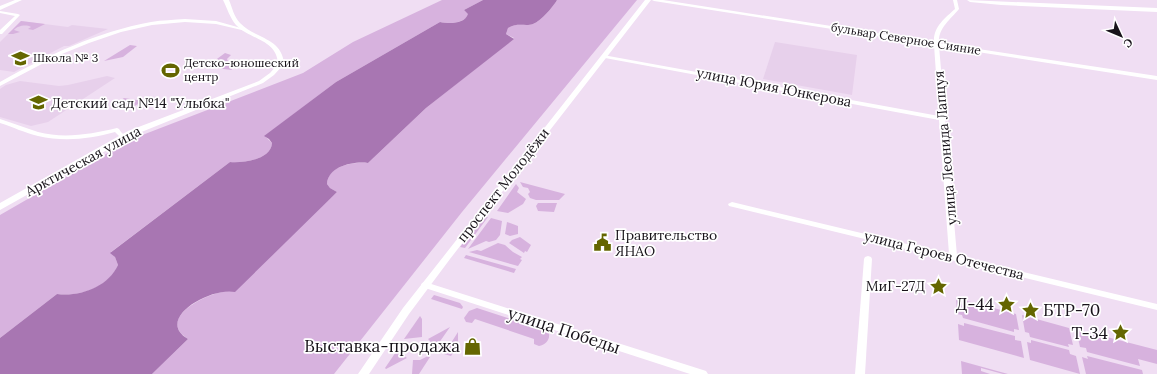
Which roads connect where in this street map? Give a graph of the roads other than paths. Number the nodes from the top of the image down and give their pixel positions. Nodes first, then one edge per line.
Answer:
1 (20, 0) edge
2 (648, 0) edge
3 (654, 0) edge
4 (955, 0) edge
5 (970, 0) edge
6 (227, 1) edge
7 (0, 8) edge
8 (1157, 10) edge
9 (0, 12) edge
10 (246, 30) junction
11 (0, 33) edge
12 (936, 44) junction
13 (605, 56) junction
14 (0, 77) edge
15 (1157, 78) edge
16 (8, 79) junction
17 (0, 84) edge
18 (943, 119) junction
19 (0, 120) edge
20 (123, 137) junction
21 (732, 204) dead end
22 (0, 207) edge
23 (953, 257) junction
24 (868, 259) dead end
25 (425, 285) junction
26 (1157, 307) edge
27 (363, 374) edge
28 (703, 374) edge
29 (860, 374) edge

1 - 7 street
2 - 13 street, проспект Молодёжи
3 - 12 street, бульвар Северное Сияние
4 - 12 street, улица Леонида Лапцуя
5 - 8 main road
6 - 10 street, Арктическая улица
9 - 11 street
10 - 16 street
10 - 20 street, Арктическая улица
12 - 15 street, бульвар Северное Сияние
12 - 18 street, улица Леонида Лапцуя
13 - 18 street, улица Юрия Юнкерова
13 - 25 street, проспект Молодёжи
14 - 16 street
16 - 17 street
18 - 23 street, улица Леонида Лапцуя
19 - 20 street
20 - 22 street, Арктическая улица
21 - 23 street, улица Героев Отечества
23 - 26 street, улица Героев Отечества
24 - 29 street
25 - 27 street, проспект Молодёжи
25 - 28 street, улица Победы

